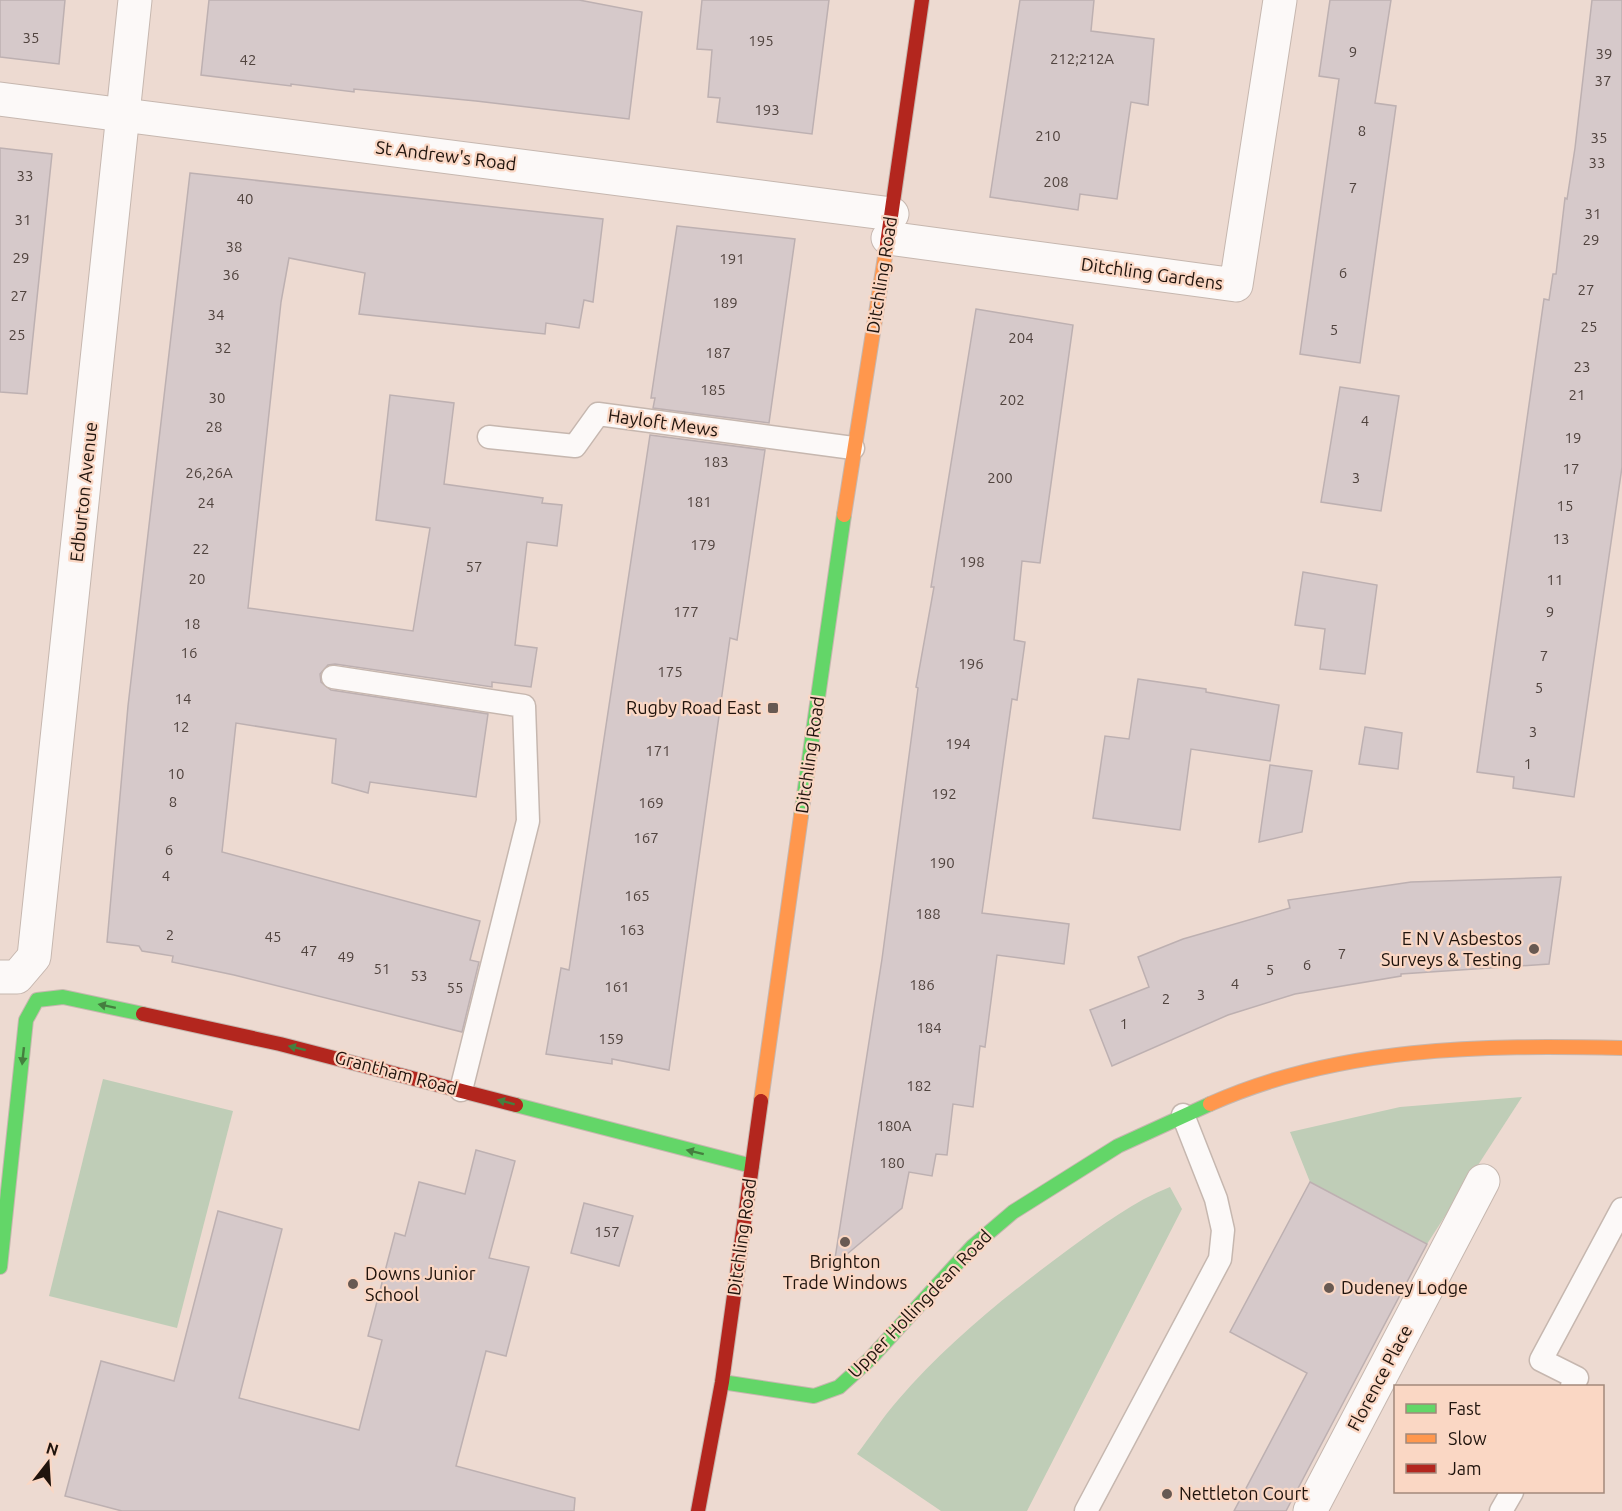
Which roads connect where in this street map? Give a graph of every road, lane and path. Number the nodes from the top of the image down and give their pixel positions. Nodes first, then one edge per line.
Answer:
1 (135, 0) edge
2 (922, 0) edge
3 (1280, 0) edge
4 (0, 99) edge
5 (124, 114) junction
6 (890, 226) junction
7 (489, 437) dead end
8 (853, 448) junction
9 (333, 677) dead end
10 (18, 985) edge
11 (1622, 1047) edge
12 (461, 1090) junction
13 (1183, 1115) junction
14 (752, 1166) junction
15 (1483, 1181) dead end
16 (1622, 1209) edge
17 (0, 1267) edge
18 (722, 1382) junction
19 (1573, 1385) edge
20 (1511, 1493) edge
21 (698, 1511) edge
22 (1086, 1511) edge
23 (1310, 1511) edge
24 (1501, 1511) edge

1 - 5 street, Edburton Avenue
2 - 6 street, Ditchling Road
3 - 6 street, Ditchling Gardens
4 - 5 street, St Andrew's Road
5 - 6 street, St Andrew's Road
5 - 10 street, Edburton Avenue
6 - 8 street, Ditchling Road
7 - 8 lane, Hayloft Mews
8 - 14 street, Ditchling Road
9 - 12 lane
12 -> 10 street, Grantham Road
10 -> 17 street, Edburton Avenue
11 - 13 street, Upper Hollingdean Road
14 -> 12 street, Grantham Road
13 - 18 street, Upper Hollingdean Road
13 - 22 lane
14 - 18 street, Ditchling Road
15 - 23 street, Florence Place
16 - 19 lane
18 - 21 street, Ditchling Road
20 - 24 lane

